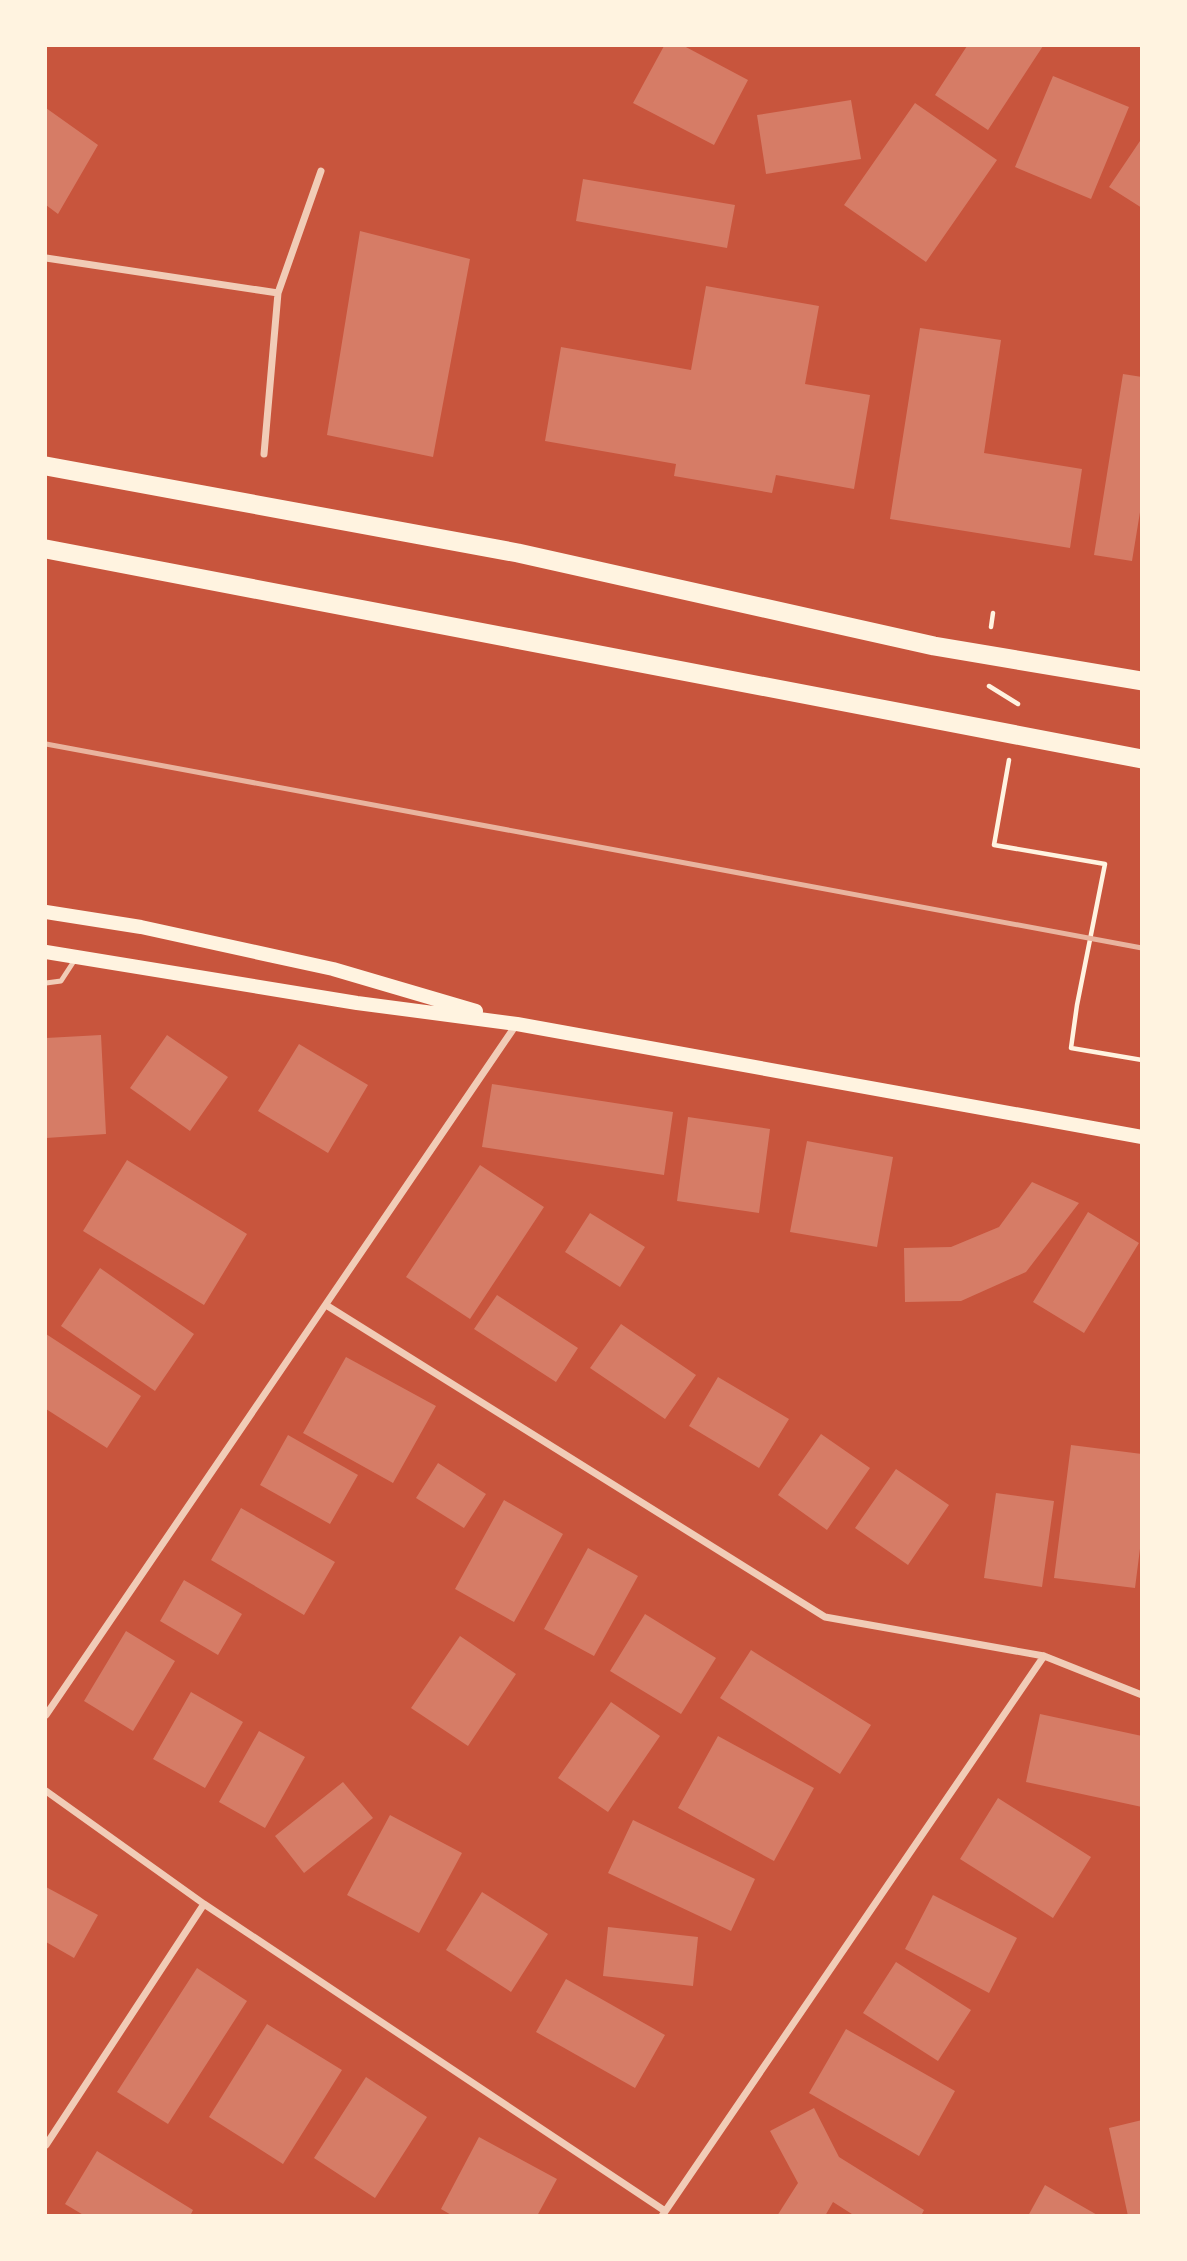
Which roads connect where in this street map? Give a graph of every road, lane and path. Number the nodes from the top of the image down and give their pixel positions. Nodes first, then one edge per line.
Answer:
1 (321, 171) dead end
2 (46, 258) edge
3 (278, 293) junction
4 (264, 454) dead end
5 (46, 466) edge
6 (46, 549) edge
7 (1142, 681) edge
8 (1142, 759) edge
9 (1008, 764) dead end
10 (46, 912) edge
11 (46, 952) edge
12 (76, 958) junction
13 (46, 983) edge
14 (517, 1024) junction
15 (1142, 1060) edge
16 (1142, 1137) edge
17 (326, 1305) junction
18 (1044, 1656) junction
19 (1142, 1695) edge
20 (46, 1715) edge
21 (46, 1791) edge
22 (204, 1905) junction
23 (46, 2145) edge
24 (663, 2213) edge

1 - 3 street
2 - 3 street
3 - 4 street
5 - 7 highway
6 - 8 highway
9 - 15 path
10 - 14 main road
11 - 12 main road
12 - 13 lane
12 - 14 main road
14 - 16 main road
14 - 17 street
17 - 18 street
17 - 20 street
18 - 19 street
18 - 24 street
21 - 22 street
22 - 23 street
22 - 24 street

